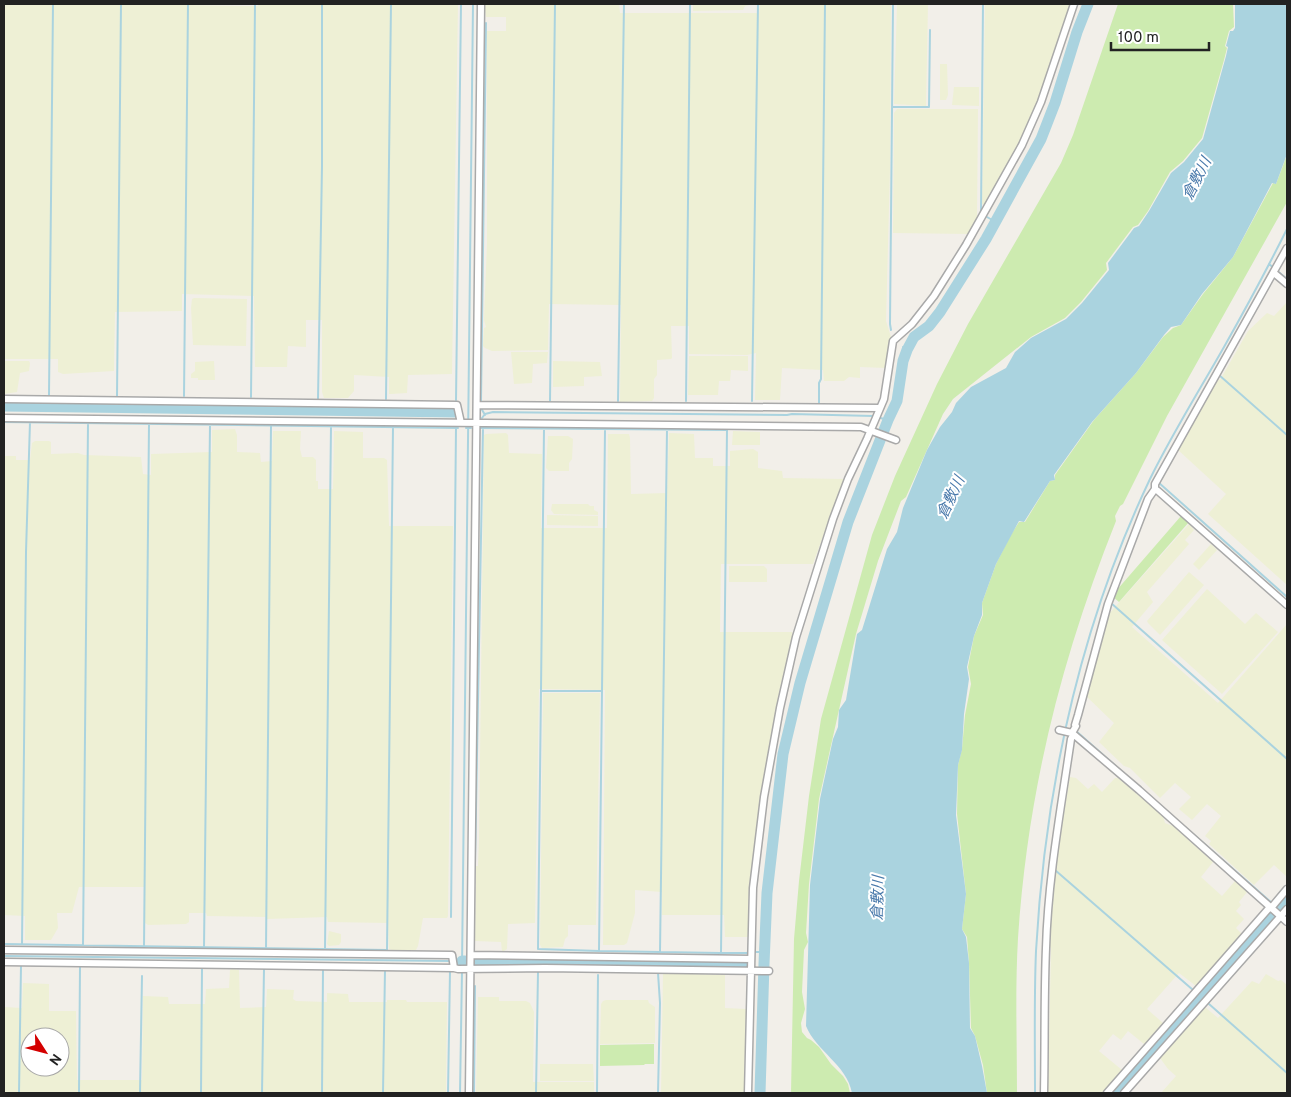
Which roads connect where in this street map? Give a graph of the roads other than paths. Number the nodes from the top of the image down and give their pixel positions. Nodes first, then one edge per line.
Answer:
1 (481, 4) edge
2 (1074, 4) edge
3 (1287, 248) edge
4 (1275, 271) junction
5 (1287, 284) edge
6 (4, 399) edge
7 (477, 404) junction
8 (878, 410) junction
9 (4, 418) edge
10 (469, 423) junction
11 (871, 431) junction
12 (892, 440) dead end
13 (1156, 484) junction
14 (1287, 605) edge
15 (1069, 731) junction
16 (1287, 889) edge
17 (1274, 909) junction
18 (1287, 909) edge
19 (1287, 922) edge
20 (4, 950) edge
21 (471, 955) junction
22 (751, 955) junction
23 (4, 962) edge
24 (462, 969) junction
25 (769, 971) dead end
26 (754, 972) junction
27 (1197, 1000) junction
28 (1119, 1090) edge
29 (469, 1093) edge
30 (748, 1093) edge
31 (1044, 1093) edge
32 (1107, 1093) edge

1 - 7 street
2 - 8 street
3 - 4 street
4 - 5 street
4 - 13 street
6 - 10 street
7 - 8 street
7 - 10 street
8 - 11 street
9 - 10 street
10 - 11 street
10 - 21 street
11 - 12 street
11 - 22 street
13 - 14 street
13 - 15 street
15 - 17 street
15 - 31 street
16 - 17 street
17 - 18 street
17 - 19 street
17 - 27 street
17 - 27 street
20 - 24 street
21 - 22 street
21 - 24 street
22 - 26 street
23 - 24 street
24 - 26 street
24 - 29 street
25 - 26 street
26 - 30 street
27 - 28 street
27 - 28 street
28 - 32 street

